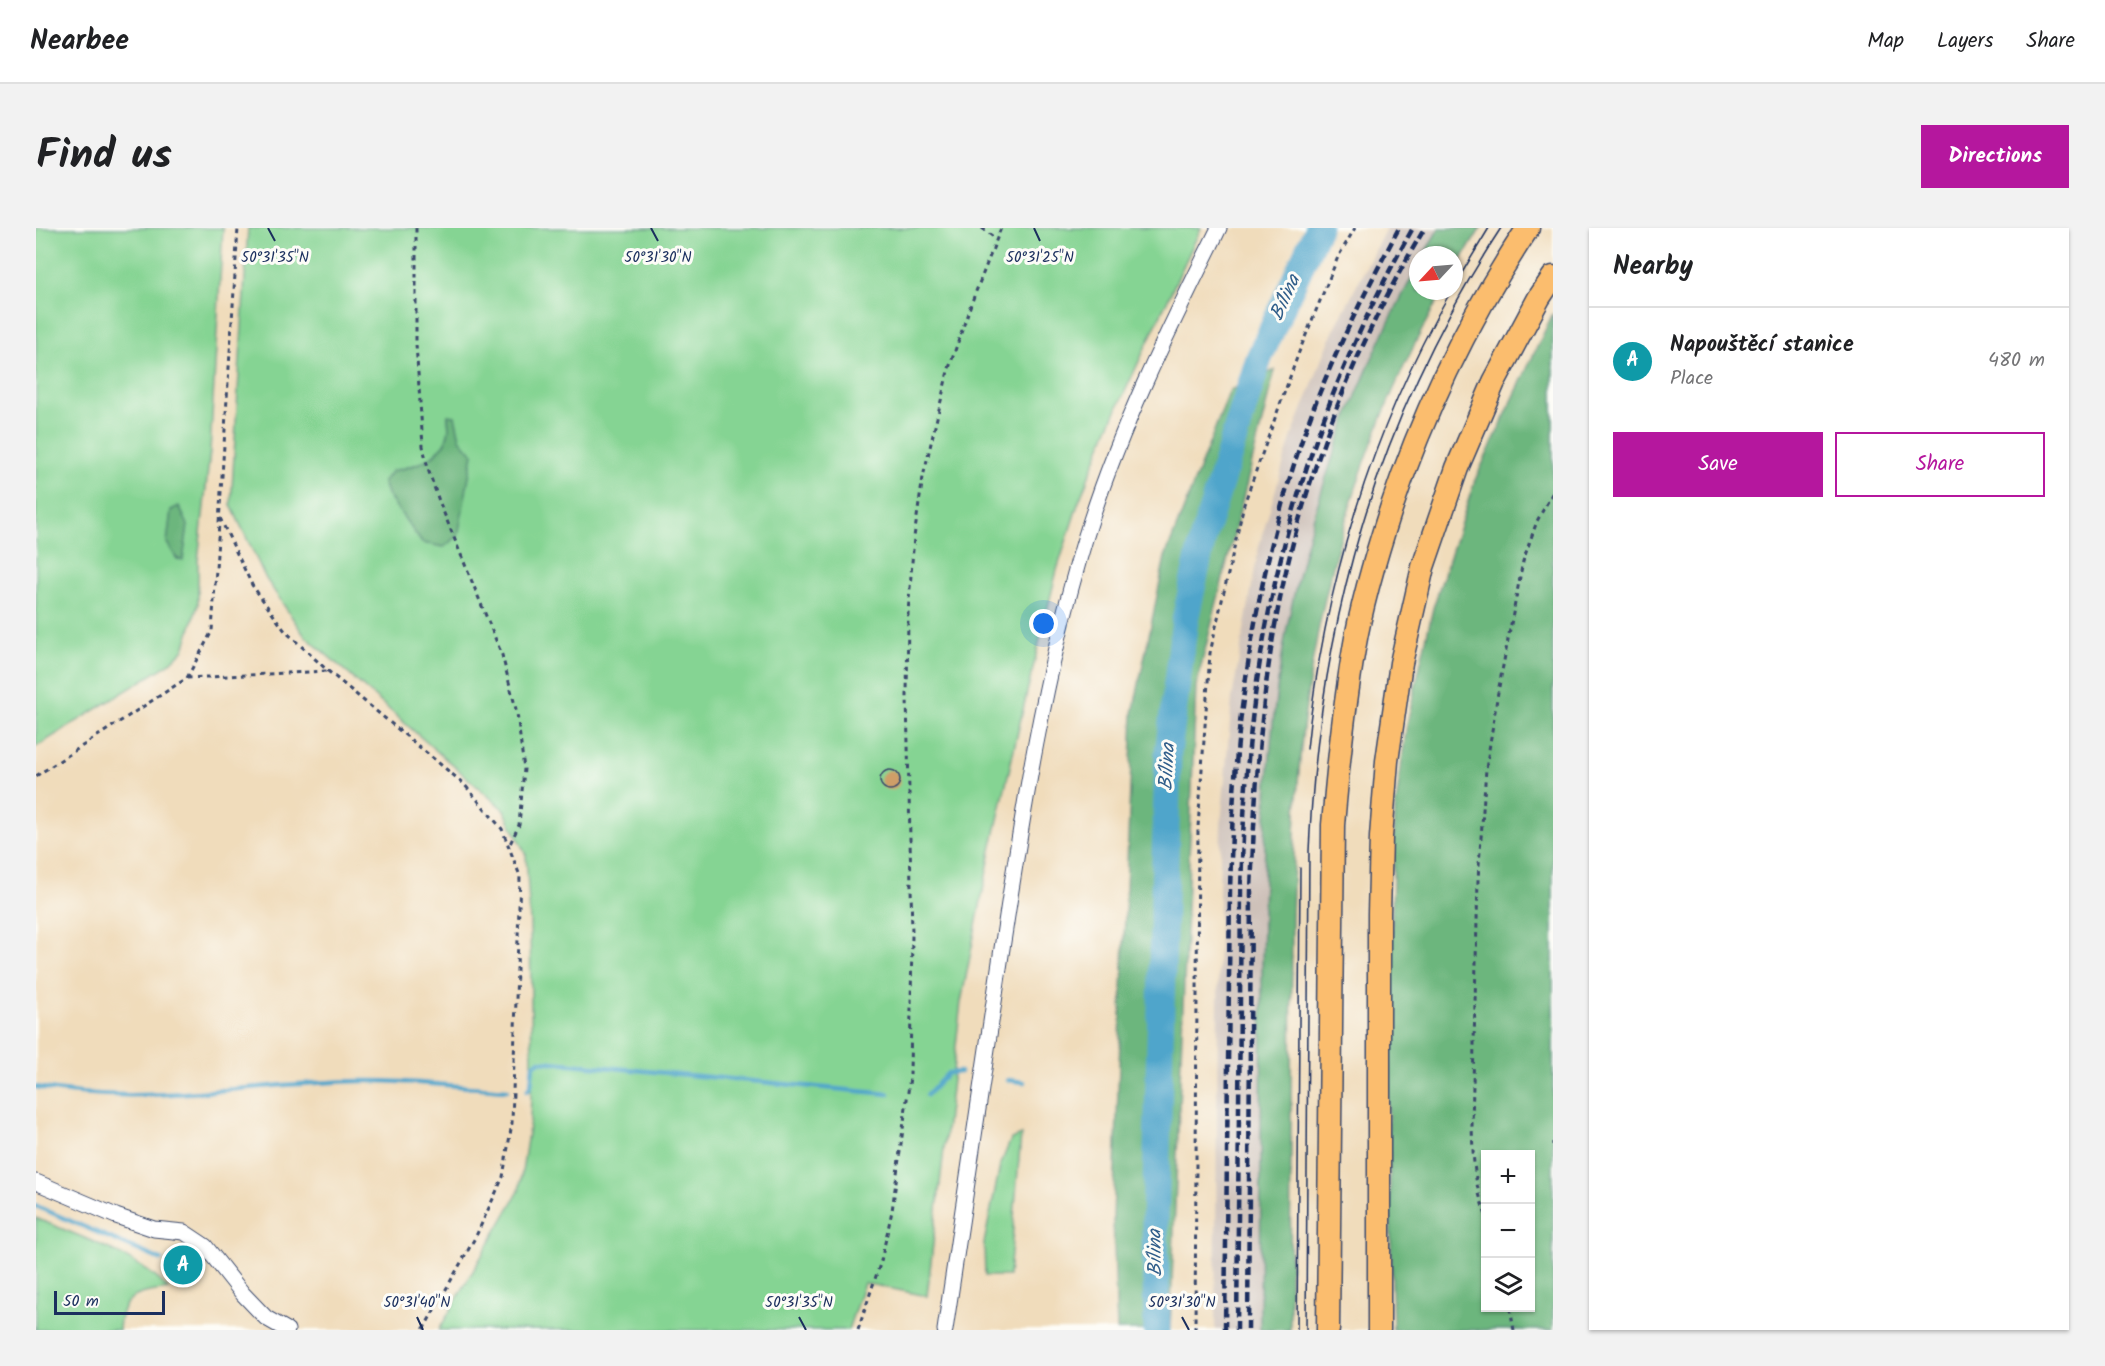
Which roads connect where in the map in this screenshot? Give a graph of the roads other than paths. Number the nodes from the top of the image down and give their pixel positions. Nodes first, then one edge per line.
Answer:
1 (1219, 228) edge
2 (1528, 228) edge
3 (1553, 277) edge
4 (36, 1182) edge
5 (287, 1330) edge
6 (945, 1330) edge
7 (1328, 1330) edge
8 (1379, 1330) edge

1 - 6 street
2 - 7 highway
3 - 8 highway
4 - 5 street

